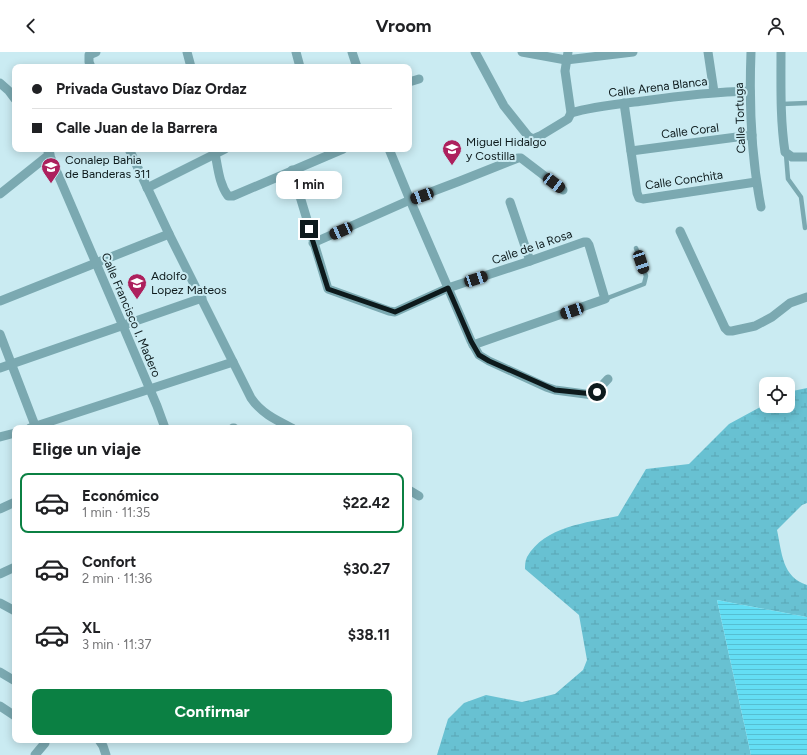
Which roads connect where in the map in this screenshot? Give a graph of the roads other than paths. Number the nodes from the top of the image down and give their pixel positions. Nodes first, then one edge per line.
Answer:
1 (96, 52) edge
2 (186, 52) edge
3 (296, 52) edge
4 (352, 52) edge
5 (475, 52) edge
6 (522, 52) edge
7 (632, 52) edge
8 (708, 52) edge
9 (751, 52) edge
10 (781, 52) edge
11 (567, 56) edge
12 (90, 64) edge
13 (190, 64) edge
14 (299, 64) edge
15 (356, 64) edge
16 (420, 79) dead end
17 (412, 81) edge
18 (0, 83) edge
19 (750, 91) junction
20 (714, 92) junction
21 (12, 95) edge
22 (624, 103) junction
23 (807, 103) edge
24 (782, 104) junction
25 (571, 113) junction
26 (752, 135) junction
27 (631, 150) junction
28 (48, 152) edge
29 (130, 152) edge
30 (212, 152) edge
31 (214, 152) edge
32 (326, 152) edge
33 (390, 152) edge
34 (785, 152) junction
35 (807, 157) edge
36 (292, 170) junction
37 (756, 182) junction
38 (147, 188) junction
39 (563, 190) dead end
40 (0, 194) edge
41 (410, 200) junction
42 (510, 202) dead end
43 (761, 207) dead end
44 (805, 228) dead end
45 (680, 231) dead end
46 (169, 234) junction
47 (313, 243) junction
48 (636, 248) dead end
49 (530, 261) junction
50 (95, 263) junction
51 (448, 288) junction
52 (807, 297) edge
53 (202, 298) junction
54 (605, 299) junction
55 (0, 301) edge
56 (123, 326) junction
57 (0, 334) edge
58 (473, 344) junction
59 (233, 362) junction
60 (12, 364) junction
61 (0, 368) edge
62 (608, 379) dead end
63 (150, 389) junction
64 (32, 425) edge
65 (39, 425) edge
66 (164, 425) edge
67 (286, 425) edge
68 (12, 434) edge
69 (0, 437) edge
70 (412, 492) edge
71 (419, 496) dead end
72 (12, 503) edge
73 (0, 509) edge
74 (12, 568) edge
75 (0, 574) edge
76 (0, 603) edge
77 (12, 609) edge
78 (0, 672) edge
79 (12, 680) edge
80 (0, 706) edge
81 (12, 714) edge
82 (45, 743) edge
83 (101, 743) edge
84 (35, 755) edge
85 (106, 755) edge

1 - 12 street
2 - 13 street
3 - 14 street
4 - 15 street
5 - 25 street
6 - 11 street
7 - 11 street
8 - 20 street
9 - 19 street, Calle Tortuga
10 - 24 street
11 - 25 street
16 - 17 street
18 - 21 street
19 - 20 street, Calle Arena Blanca
19 - 26 street, Calle Tortuga
20 - 22 street, Calle Arena Blanca
22 - 25 street, Calle Arena Blanca
22 - 27 street, Calle Conchita
23 - 24 lane
24 - 34 street
26 - 27 street, Calle Coral
26 - 37 street, Calle Tortuga
27 - 37 street, Calle Conchita
28 - 40 street
28 - 50 street, Calle Francisco I. Madero
29 - 38 street
30 - 38 street
31 - 36 street
32 - 36 street
33 - 41 street
34 - 35 street
34 - 44 lane
36 - 47 street
37 - 43 street, Calle Tortuga
38 - 46 street
39 - 41 street
41 - 47 street
41 - 51 street
42 - 49 street
45 - 52 street
46 - 50 street
46 - 53 street
47 - 51 street, Calle de la Rosa
48 - 54 lane
49 - 51 street, Calle de la Rosa
49 - 54 street, Calle de la Rosa
50 - 55 street
50 - 56 street, Calle Francisco I. Madero
51 - 58 street
53 - 56 street
53 - 59 street
54 - 58 street
56 - 60 street
56 - 63 street, Calle Francisco I. Madero
57 - 60 street
58 - 62 street
59 - 63 street
59 - 67 street
60 - 61 street
60 - 64 street
63 - 65 street
63 - 66 street, Calle Francisco I. Madero
68 - 69 street
70 - 71 street
72 - 73 street
74 - 75 street
76 - 77 street
78 - 79 street
80 - 81 street
82 - 84 street
83 - 85 street

